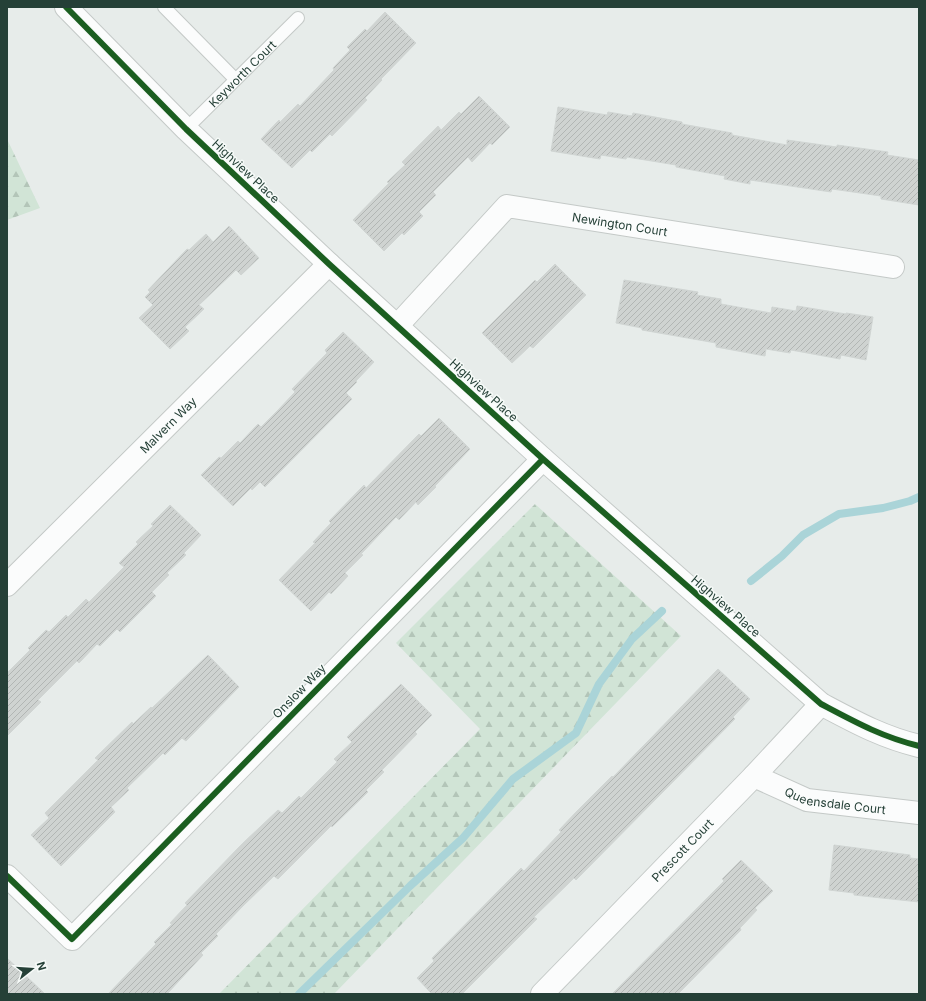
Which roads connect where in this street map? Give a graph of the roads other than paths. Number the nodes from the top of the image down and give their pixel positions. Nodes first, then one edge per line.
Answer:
1 (66, 7) edge
2 (164, 7) edge
3 (298, 18) dead end
4 (235, 79) junction
5 (186, 129) junction
6 (328, 264) junction
7 (893, 266) dead end
8 (397, 326) junction
9 (543, 459) junction
10 (7, 585) edge
11 (821, 704) junction
12 (919, 746) edge
13 (754, 776) junction
14 (919, 813) edge
15 (7, 876) edge
16 (542, 994) edge

1 - 5 street, Highview Place
2 - 4 lane
3 - 4 lane, Keyworth Court
4 - 5 lane, Keyworth Court
5 - 6 street, Highview Place
6 - 8 street, Highview Place
6 - 10 street, Malvern Way
7 - 8 street, Newington Court
8 - 9 street, Highview Place
9 - 11 street, Highview Place
9 - 15 street, Onslow Way
11 - 12 street, Highview Place
11 - 13 street, Prescott Court
13 - 14 street, Queensdale Court
13 - 16 street, Prescott Court

